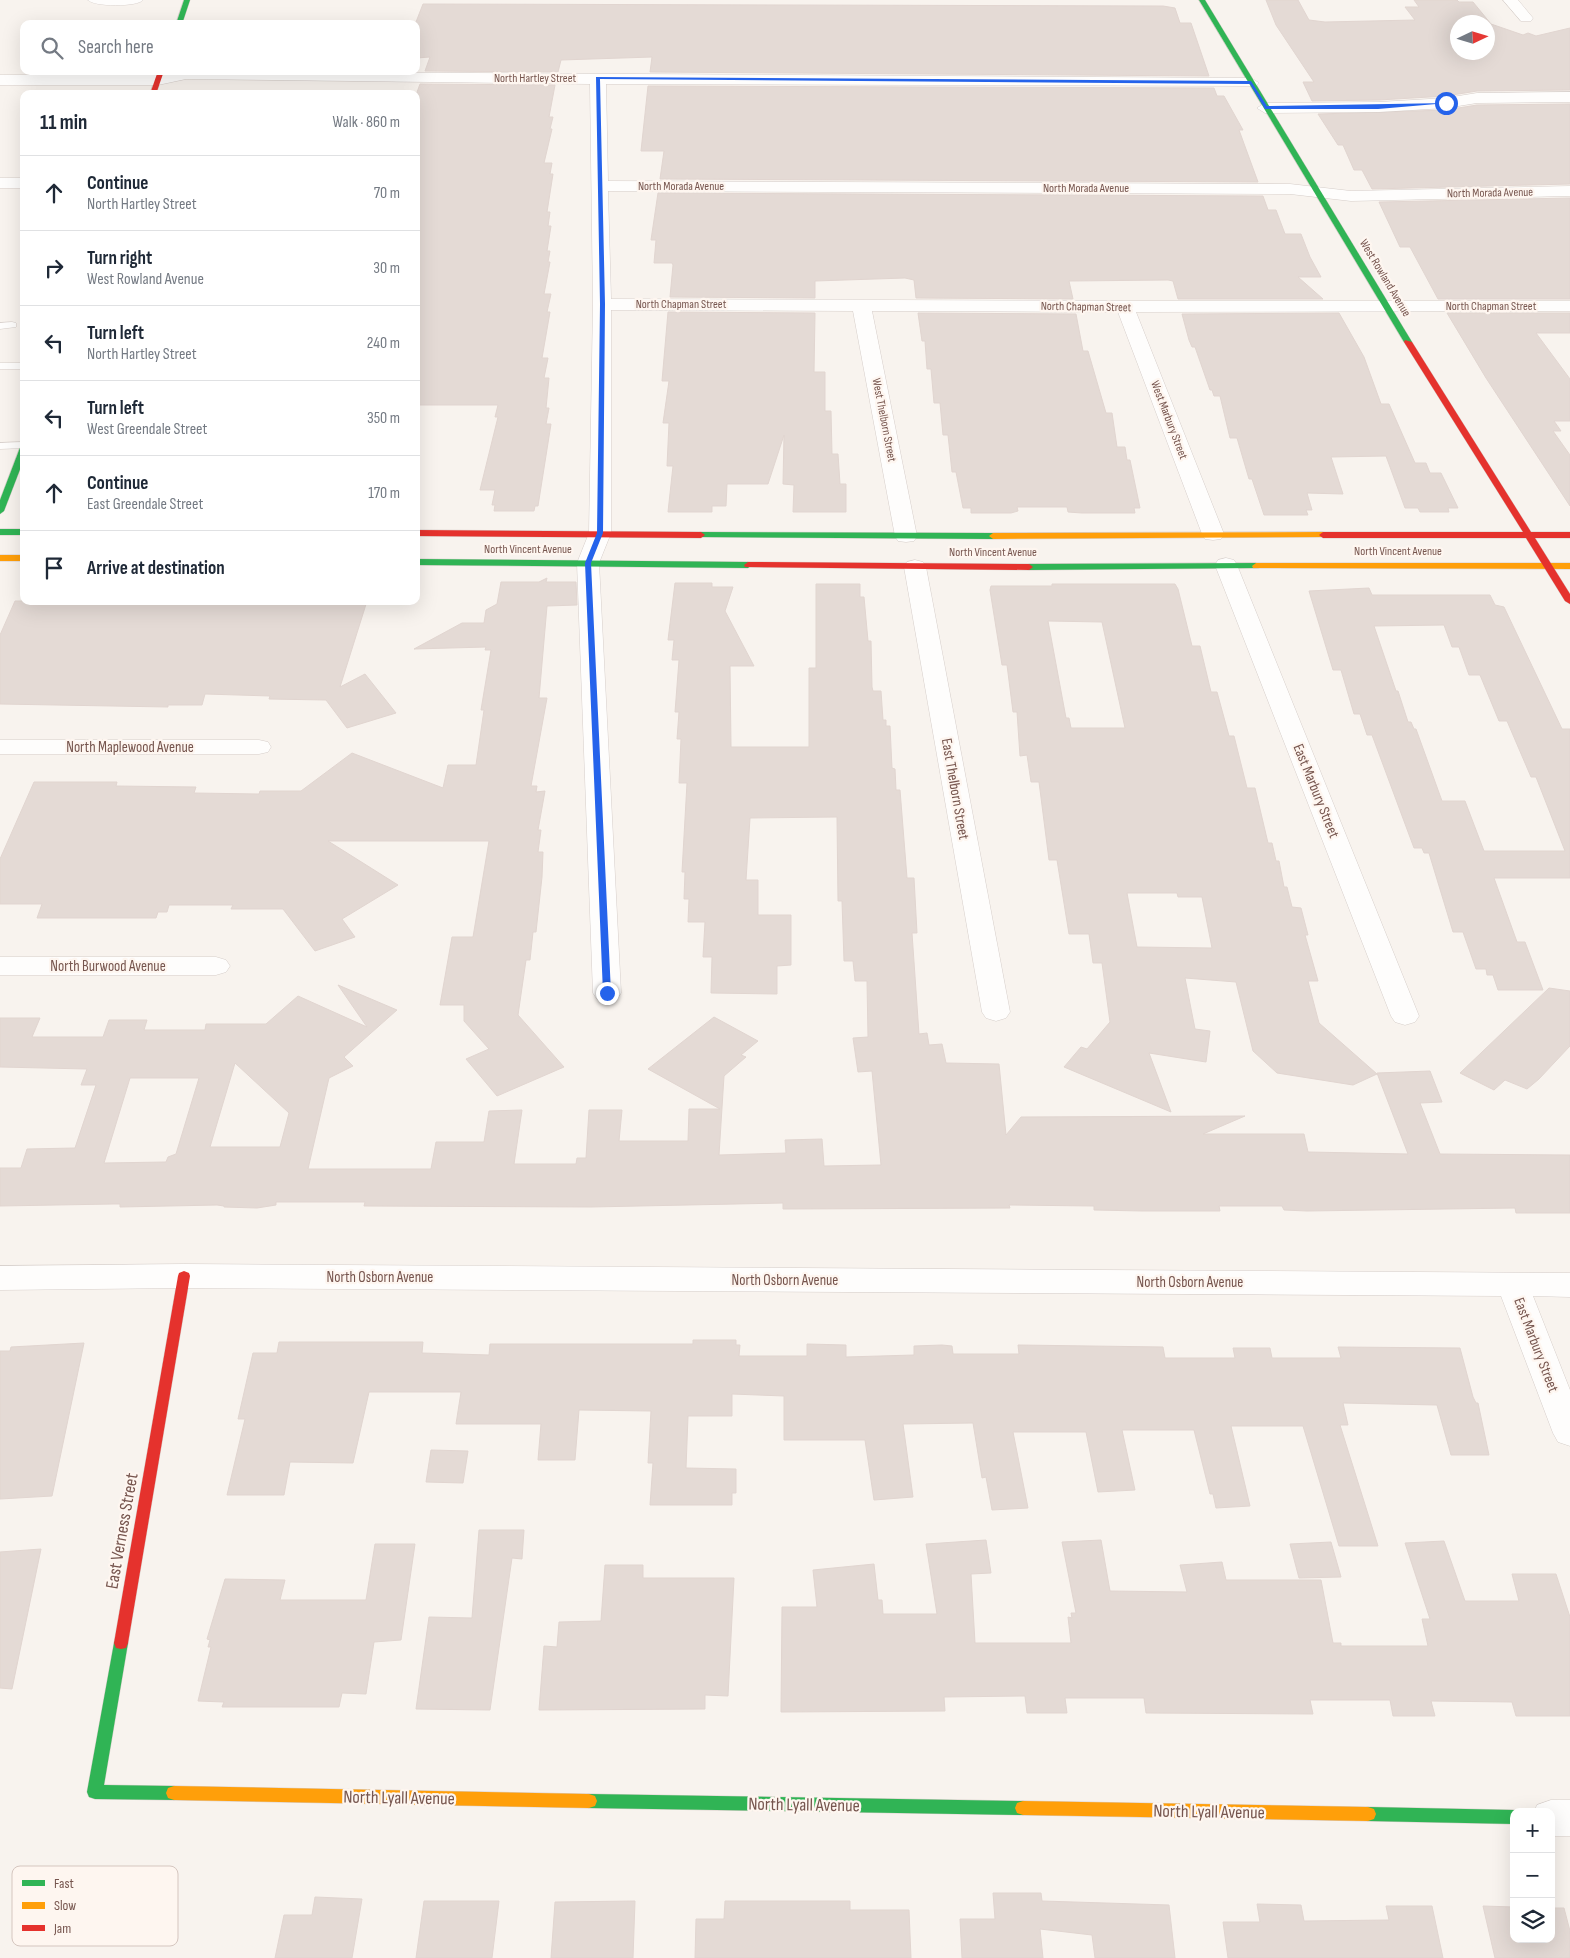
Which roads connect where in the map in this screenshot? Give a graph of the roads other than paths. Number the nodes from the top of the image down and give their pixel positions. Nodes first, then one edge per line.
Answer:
1 (95, 0) edge
2 (136, 0) edge
3 (187, 0) edge
4 (1202, 0) edge
5 (1510, 0) edge
6 (1526, 18) dead end
7 (180, 20) edge
8 (182, 75) edge
9 (232, 75) edge
10 (372, 78) junction
11 (598, 78) junction
12 (0, 80) edge
13 (157, 82) edge
14 (1251, 83) junction
15 (370, 90) edge
16 (1570, 97) edge
17 (1265, 108) junction
18 (0, 183) edge
19 (20, 183) edge
20 (601, 186) junction
21 (1570, 191) edge
22 (1319, 193) junction
23 (602, 304) junction
24 (861, 304) junction
25 (1385, 306) junction
26 (1570, 306) edge
27 (1125, 307) junction
28 (12, 325) dead end
29 (0, 326) edge
30 (0, 366) edge
31 (20, 366) edge
32 (0, 446) edge
33 (20, 446) edge
34 (20, 457) edge
35 (0, 511) edge
36 (0, 532) edge
37 (20, 532) edge
38 (420, 532) edge
39 (600, 533) junction
40 (1213, 534) junction
41 (1529, 535) junction
42 (1570, 535) edge
43 (906, 536) junction
44 (0, 558) edge
45 (20, 558) edge
46 (420, 562) edge
47 (588, 563) junction
48 (1226, 565) junction
49 (1550, 566) junction
50 (1570, 566) edge
51 (915, 567) junction
52 (1570, 601) edge
53 (0, 747) edge
54 (259, 747) dead end
55 (0, 966) edge
56 (216, 966) dead end
57 (607, 993) dead end
58 (996, 1012) dead end
59 (1405, 1016) dead end
60 (184, 1276) junction
61 (0, 1278) edge
62 (1512, 1284) junction
63 (1570, 1285) edge
64 (1570, 1433) edge
65 (94, 1792) joint
66 (1510, 1817) edge
67 (1555, 1818) edge
68 (1570, 1818) edge

1 - 2 street
3 - 7 street
4 - 14 street, West Rowland Avenue
5 - 6 street
8 - 13 street, North Hartley Street
9 - 10 street, North Hartley Street
10 - 11 street, North Hartley Street
10 - 15 street
11 - 14 street, North Hartley Street
11 - 20 street
12 - 13 street, North Hartley Street
14 - 17 street, West Rowland Avenue
16 - 17 street
17 - 22 street, West Rowland Avenue
18 - 19 street
20 - 22 street, North Morada Avenue
20 - 23 street
21 - 22 street, North Morada Avenue
22 - 25 street, West Rowland Avenue
23 - 24 street, North Chapman Street
23 - 39 street
24 - 27 street, North Chapman Street
24 - 43 street, West Thelborn Street
25 - 26 street, North Chapman Street
25 - 27 street, North Chapman Street
25 - 41 street, West Rowland Avenue
27 - 40 street, West Marbury Street
28 - 29 lane
30 - 31 lane
32 - 33 lane
34 - 35 street
36 - 37 street
38 - 39 street, North Vincent Avenue
39 - 43 street, North Vincent Avenue
39 - 47 street
40 - 41 street, North Vincent Avenue
40 - 43 street, North Vincent Avenue
41 - 42 street, North Vincent Avenue
41 - 49 street, West Rowland Avenue
44 - 45 street
46 - 47 street, North Vincent Avenue
47 - 51 street, North Vincent Avenue
47 - 57 street
48 - 49 street, North Vincent Avenue
48 - 51 street, North Vincent Avenue
48 - 59 street, East Marbury Street
49 - 50 street, North Vincent Avenue
49 - 52 street, West Rowland Avenue
51 - 58 street, East Thelborn Street
53 - 54 street, North Maplewood Avenue
55 - 56 street, North Burwood Avenue
60 - 61 street, North Osborn Avenue
60 - 62 street, North Osborn Avenue
60 - 65 street, East Verness Street
62 - 63 street, North Osborn Avenue
62 - 64 street, East Marbury Street
65 - 66 street, North Lyall Avenue
67 - 68 street

